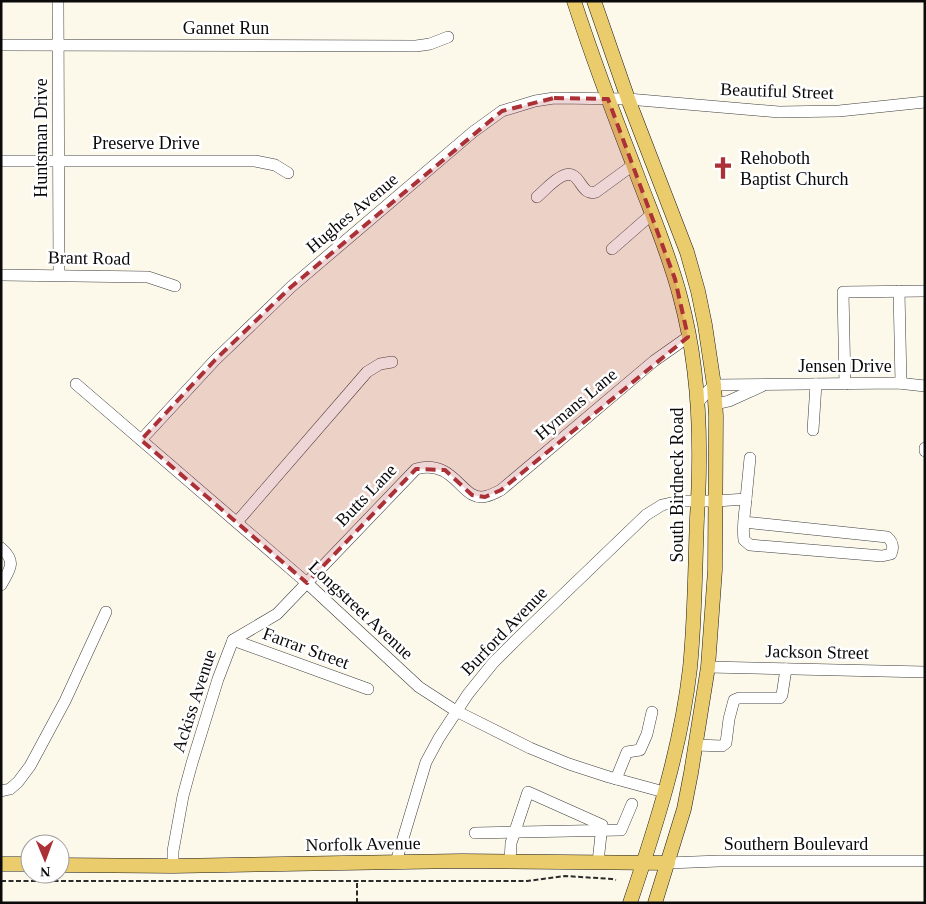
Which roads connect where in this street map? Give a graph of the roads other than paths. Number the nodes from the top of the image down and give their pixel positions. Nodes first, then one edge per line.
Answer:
1 (58, 1) edge
2 (574, 1) edge
3 (594, 1) edge
4 (448, 37) dead end
5 (1, 45) edge
6 (58, 45) junction
7 (608, 98) junction
8 (628, 99) junction
9 (925, 102) edge
10 (1, 161) edge
11 (58, 161) junction
12 (633, 165) junction
13 (288, 173) dead end
14 (537, 196) dead end
15 (652, 214) junction
16 (612, 249) dead end
17 (1, 275) edge
18 (59, 275) junction
19 (176, 286) dead end
20 (899, 291) junction
21 (925, 291) edge
22 (688, 337) junction
23 (392, 362) dead end
24 (76, 384) dead end
25 (766, 384) junction
26 (816, 384) junction
27 (845, 384) junction
28 (901, 384) junction
29 (714, 385) junction
30 (925, 386) edge
31 (697, 404) junction
32 (716, 404) junction
33 (813, 430) dead end
34 (141, 440) junction
35 (750, 458) dead end
36 (485, 497) joint
37 (746, 499) junction
38 (698, 501) junction
39 (716, 501) junction
40 (237, 522) junction
41 (744, 522) junction
42 (5, 551) edge
43 (307, 583) junction
44 (1, 585) edge
45 (106, 612) dead end
46 (233, 640) junction
47 (708, 667) junction
48 (786, 669) junction
49 (925, 672) edge
50 (368, 689) dead end
51 (456, 711) junction
52 (652, 712) dead end
53 (696, 745) junction
54 (616, 779) junction
55 (1, 791) edge
56 (664, 792) junction
57 (632, 804) dead end
58 (601, 831) junction
59 (514, 832) junction
60 (474, 833) dead end
61 (925, 861) edge
62 (396, 862) junction
63 (510, 862) junction
64 (598, 862) junction
65 (644, 862) junction
66 (668, 863) junction
67 (1, 864) edge
68 (20, 864) edge
69 (70, 864) edge
70 (173, 866) junction
71 (630, 903) edge
72 (655, 903) edge

1 - 6 street, Huntsman Drive
2 - 7 main road, South Birdneck Road
3 - 8 main road
4 - 6 street, Gannet Run
5 - 6 street, Gannet Run
6 - 11 street, Huntsman Drive
7 - 8 street, Hughes Avenue
7 - 12 main road, South Birdneck Road
7 - 34 street, Hughes Avenue
8 - 9 street, Beautiful Street
8 - 29 main road
10 - 11 street, Preserve Drive
11 - 13 street, Preserve Drive
11 - 18 street, Huntsman Drive
12 - 14 street
12 - 15 main road, South Birdneck Road
15 - 16 street
15 - 22 main road, South Birdneck Road
17 - 18 street, Brant Road
18 - 19 street, Brant Road
20 - 21 street
20 - 27 street
20 - 28 street
22 - 31 main road, South Birdneck Road
22 - 36 street, Hymans Lane
23 - 40 street
24 - 34 street, Longstreet Avenue
25 - 26 street, Jensen Drive
25 - 29 street, Jensen Drive
25 - 32 street, Jensen Drive
26 - 27 street, Jensen Drive
26 - 33 street
27 - 28 street, Jensen Drive
28 - 30 street, Jensen Drive
29 - 31 street
29 - 32 main road
31 - 38 main road, South Birdneck Road
32 - 39 main road
34 - 40 street, Longstreet Avenue
35 - 37 street
36 - 43 street, Butts Lane
37 - 39 street, Burford Avenue
37 - 41 street
38 - 39 street, Burford Avenue
38 - 51 street, Burford Avenue
38 - 56 main road, South Birdneck Road
39 - 47 main road
40 - 43 street, Longstreet Avenue
41 - 41 street
42 - 44 street
43 - 46 street, Ackiss Avenue
43 - 51 street, Longstreet Avenue
45 - 55 street
46 - 50 street, Farrar Street
46 - 70 street, Ackiss Avenue
47 - 48 street, Jackson Street
47 - 53 main road
48 - 49 street, Jackson Street
48 - 53 street
51 - 54 street, Longstreet Avenue
51 - 62 street, Burford Avenue
52 - 54 street
53 - 66 main road
54 - 56 street, Longstreet Avenue
56 - 65 main road, South Birdneck Road
57 - 58 street
58 - 59 street
58 - 59 street
58 - 64 street
59 - 60 street
59 - 63 street
61 - 66 street, Southern Boulevard
62 - 63 main road, Norfolk Avenue
62 - 70 main road, Norfolk Avenue
63 - 64 main road, Norfolk Avenue
64 - 65 main road, Norfolk Avenue
65 - 66 main road, Norfolk Avenue
65 - 71 main road, South Birdneck Road
66 - 72 main road
67 - 68 main road
69 - 70 main road, Norfolk Avenue

